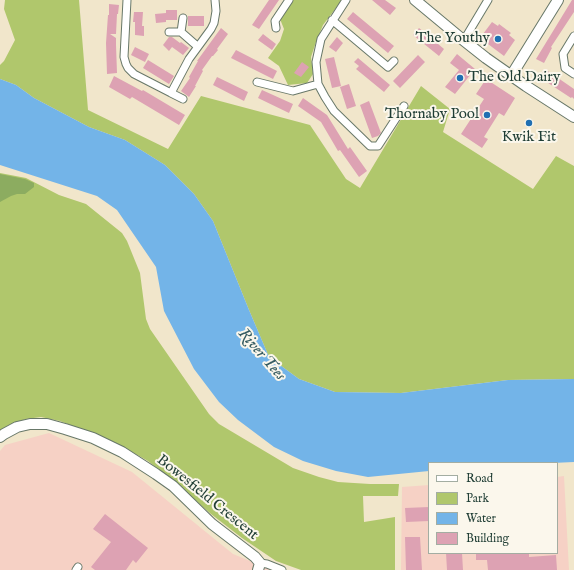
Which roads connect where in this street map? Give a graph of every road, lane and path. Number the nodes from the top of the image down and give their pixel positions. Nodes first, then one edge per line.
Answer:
1 (127, 0) edge
2 (215, 0) edge
3 (289, 0) edge
4 (346, 0) edge
5 (415, 0) edge
6 (488, 0) edge
7 (558, 0) edge
8 (183, 18) dead end
9 (332, 20) junction
10 (276, 28) dead end
11 (169, 32) dead end
12 (181, 32) junction
13 (574, 36) edge
14 (464, 40) junction
15 (198, 46) junction
16 (394, 61) dead end
17 (574, 74) edge
18 (511, 76) junction
19 (257, 82) dead end
20 (318, 84) junction
21 (171, 93) junction
22 (183, 99) dead end
23 (404, 106) dead end
24 (574, 117) edge
25 (0, 437) edge
26 (259, 566) edge
27 (282, 570) edge

1 - 21 street
2 - 15 street
3 - 10 street
4 - 9 street
5 - 14 street
6 - 14 street
7 - 18 street
8 - 12 street
9 - 16 street
9 - 20 street
11 - 12 street
12 - 15 street
13 - 17 street
14 - 18 street
15 - 21 street
18 - 24 street
19 - 20 street
20 - 23 street
21 - 22 street
25 - 26 street, Bowesfield Crescent
26 - 27 street, Bowesfield Crescent

